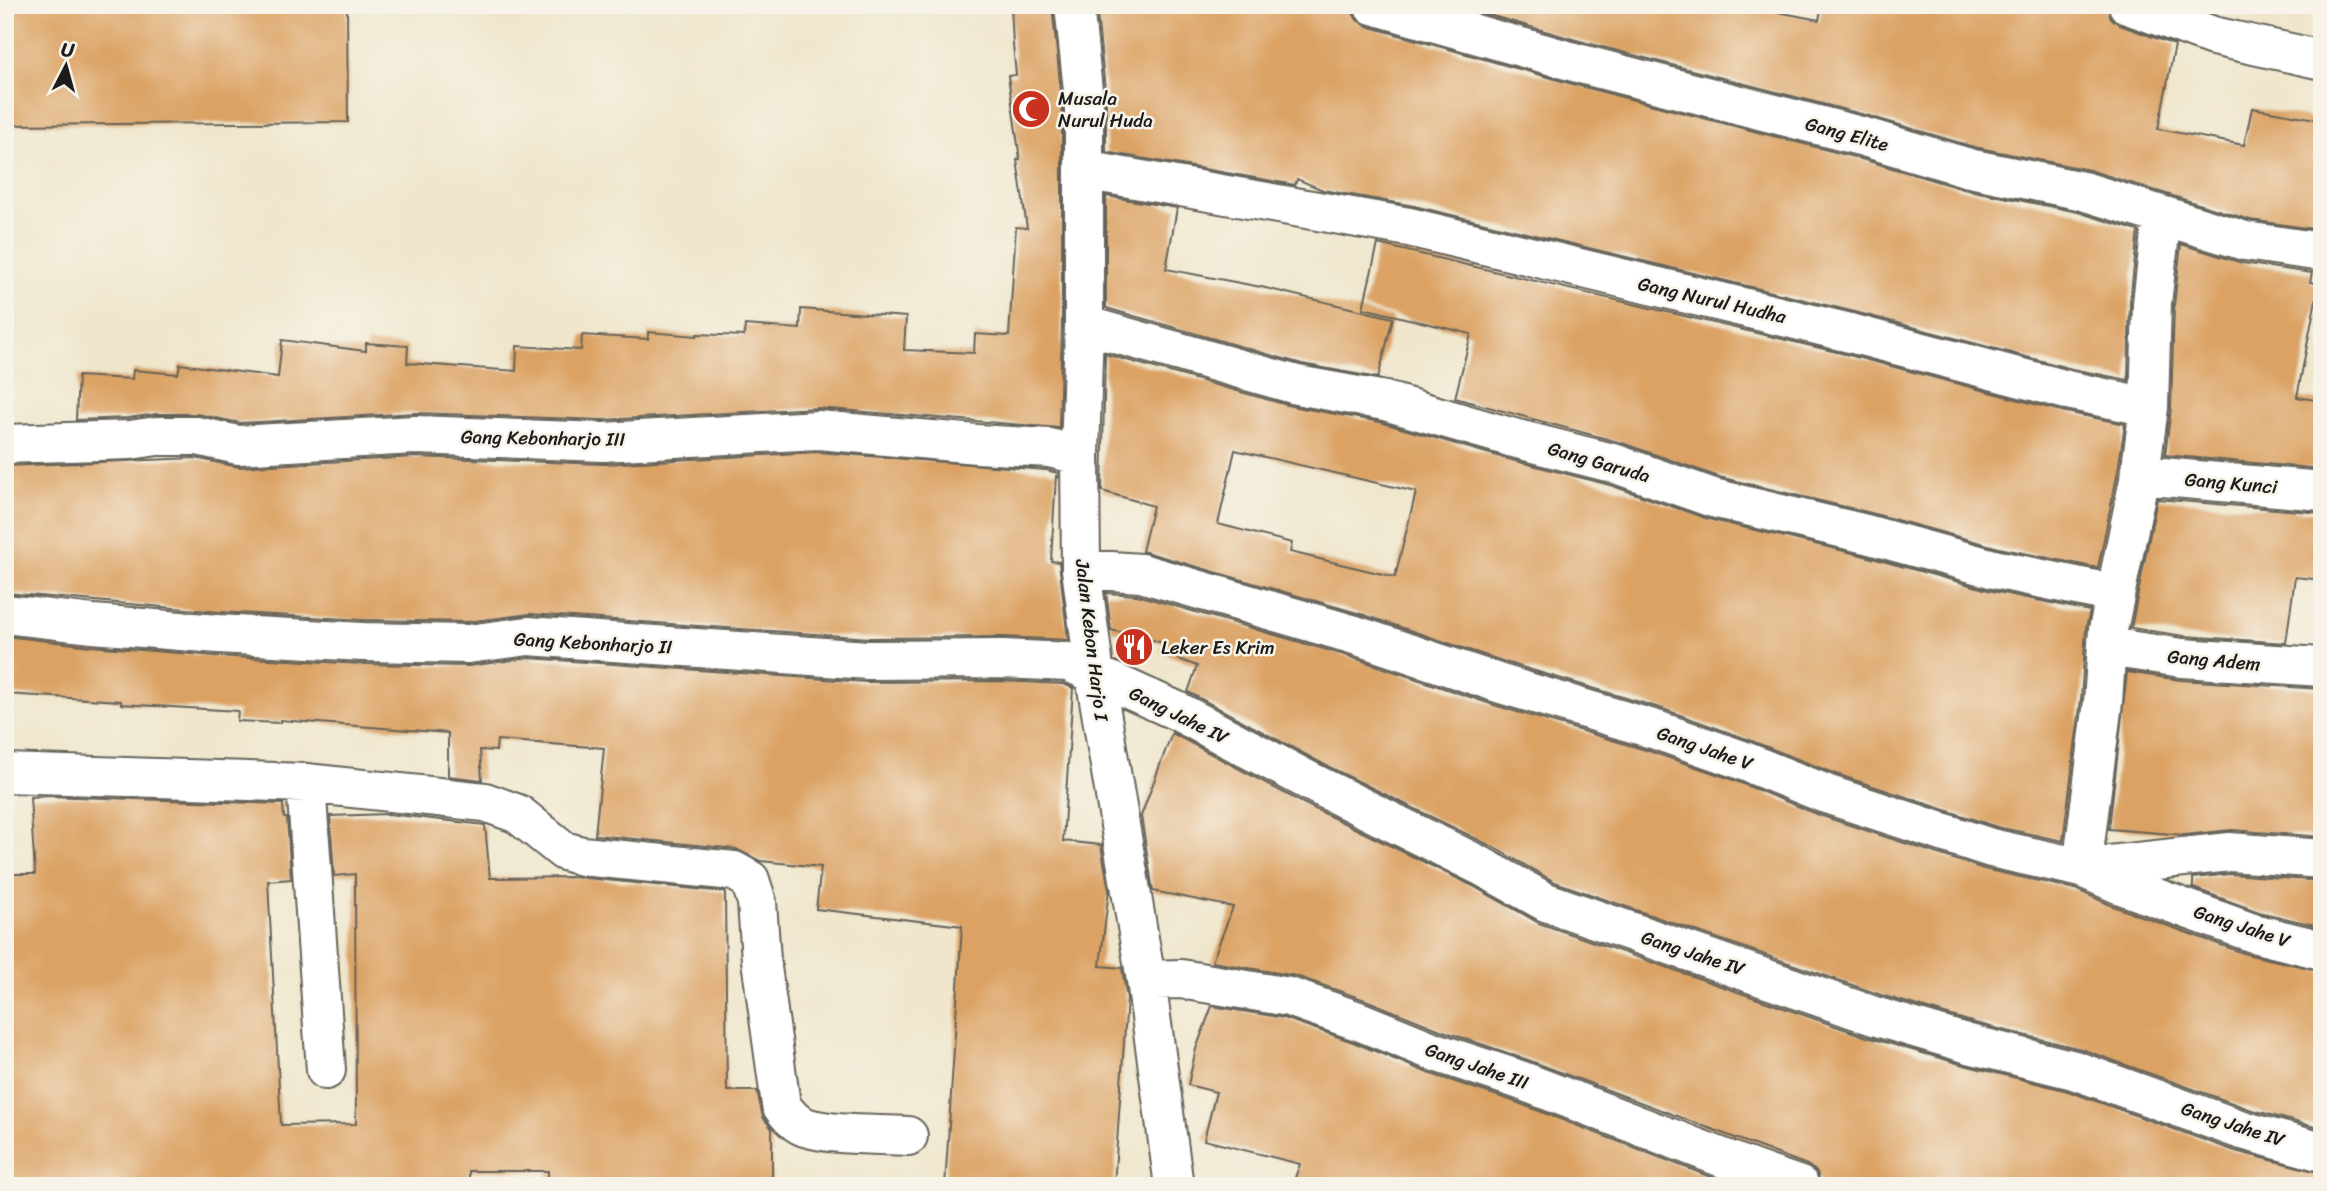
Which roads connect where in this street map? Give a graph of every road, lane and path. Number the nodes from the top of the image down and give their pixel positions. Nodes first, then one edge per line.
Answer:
1 (1074, 5) edge
2 (1373, 5) edge
3 (2128, 5) edge
4 (2173, 13) edge
5 (2322, 60) edge
6 (1084, 170) junction
7 (2162, 217) junction
8 (2322, 252) edge
9 (1084, 325) junction
10 (2149, 407) junction
11 (5, 444) edge
12 (1080, 455) junction
13 (2140, 475) junction
14 (2322, 491) edge
15 (1081, 569) junction
16 (2115, 594) junction
17 (5, 614) edge
18 (2107, 648) junction
19 (2322, 667) edge
20 (1095, 676) junction
21 (5, 773) edge
22 (306, 783) junction
23 (2322, 859) edge
24 (2081, 868) junction
25 (2322, 950) edge
26 (1146, 979) junction
27 (326, 1070) dead end
28 (908, 1136) dead end
29 (2322, 1152) edge
30 (1174, 1186) edge
31 (1800, 1186) edge

1 - 6 street, Jalan Kebon Harjo I
2 - 7 street, Gang Elite
3 - 4 street
4 - 5 street
6 - 9 street, Jalan Kebon Harjo I
6 - 10 street, Gang Nurul Hudha
7 - 8 street, Gang Elite
7 - 10 street
9 - 12 street, Jalan Kebon Harjo I
9 - 16 street, Gang Garuda
10 - 13 street
11 - 12 street, Gang Kebonharjo III
12 - 15 street, Jalan Kebon Harjo I
13 - 14 street, Gang Kunci
13 - 16 street
15 - 20 street, Jalan Kebon Harjo I
15 - 24 street, Gang Jahe V
16 - 18 street
17 - 20 street, Gang Kebonharjo II
18 - 19 street, Gang Adem
18 - 24 street
20 - 26 street, Jalan Kebon Harjo I
20 - 29 street, Gang Jahe IV
21 - 22 street
22 - 27 street
22 - 28 street
23 - 24 street
24 - 25 street, Gang Jahe V
26 - 30 street, Jalan Kebon Harjo I
26 - 31 street, Gang Jahe III

